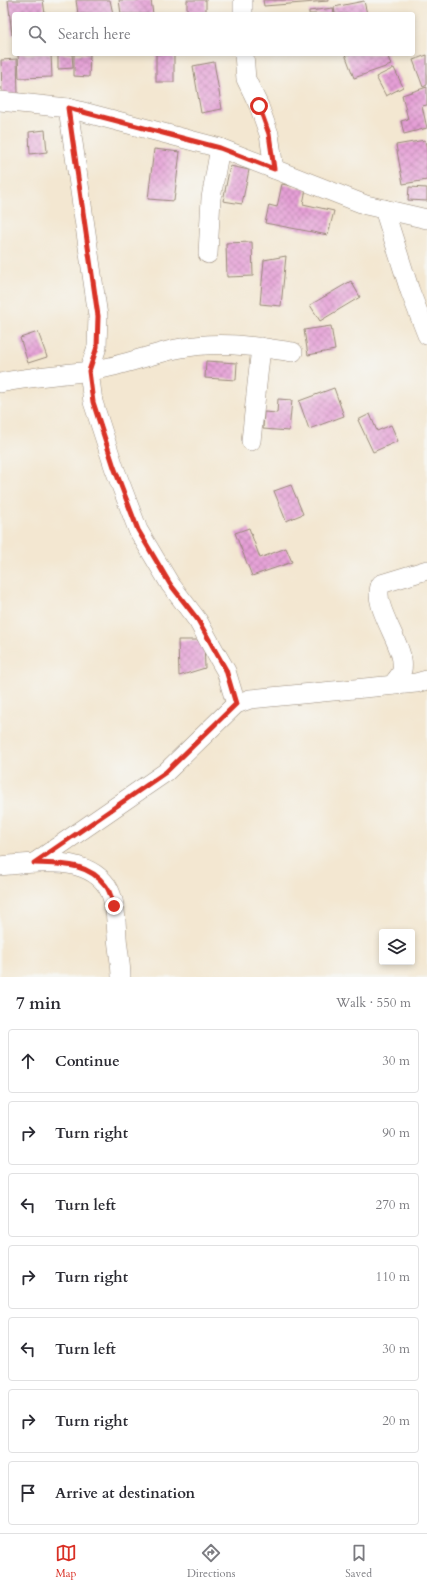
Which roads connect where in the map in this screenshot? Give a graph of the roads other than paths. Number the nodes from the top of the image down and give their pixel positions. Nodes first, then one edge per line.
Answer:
1 (243, 0) edge
2 (243, 12) edge
3 (244, 56) edge
4 (0, 101) edge
5 (68, 108) junction
6 (220, 148) junction
7 (274, 169) junction
8 (384, 209) junction
9 (427, 218) edge
10 (208, 254) dead end
11 (427, 335) edge
12 (261, 347) junction
13 (293, 352) dead end
14 (89, 371) junction
15 (0, 383) edge
16 (251, 441) dead end
17 (427, 570) edge
18 (427, 680) edge
19 (392, 685) junction
20 (236, 704) junction
21 (34, 863) junction
22 (0, 866) edge
23 (121, 977) edge

1 - 2 street
3 - 7 street
4 - 5 street
5 - 6 street
5 - 14 street
6 - 7 street
6 - 10 street
7 - 8 street
8 - 9 street
8 - 11 street
12 - 13 street
12 - 14 street
12 - 16 street
14 - 15 street
14 - 20 street
17 - 19 street
18 - 19 street
19 - 20 street
20 - 21 street
21 - 22 street
21 - 23 street

